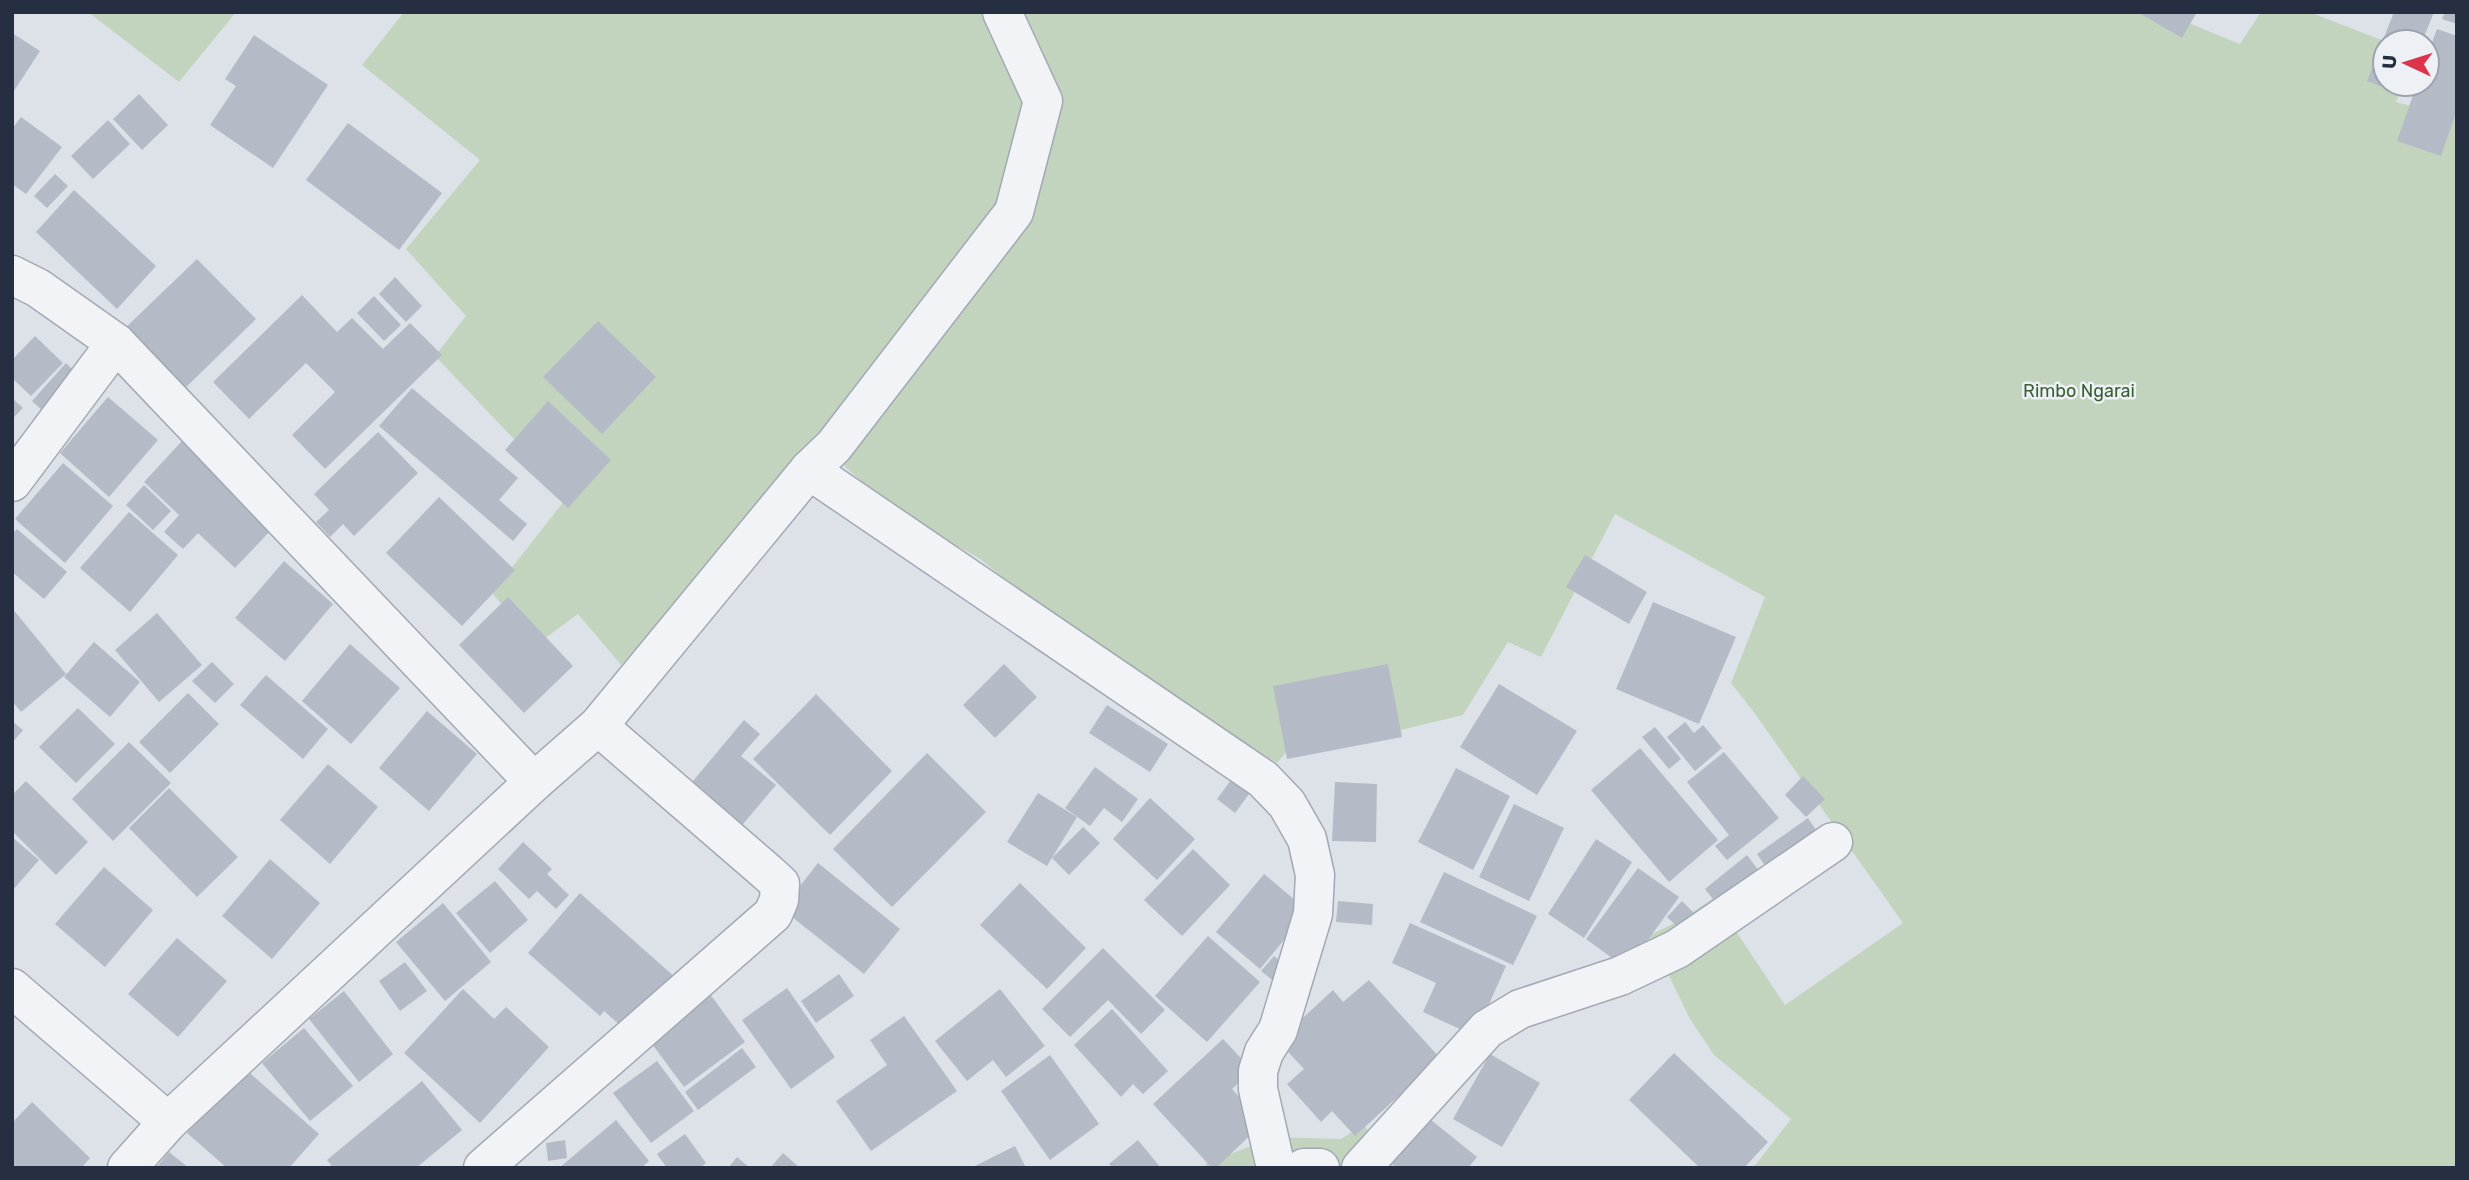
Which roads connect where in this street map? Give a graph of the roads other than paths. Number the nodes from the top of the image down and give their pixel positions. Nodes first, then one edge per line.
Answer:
1 (1002, 12) edge
2 (12, 275) edge
3 (116, 343) junction
4 (809, 470) junction
5 (12, 482) edge
6 (598, 726) junction
7 (534, 782) junction
8 (1833, 842) dead end
9 (12, 988) edge
10 (168, 1122) junction
11 (127, 1168) edge
12 (483, 1168) edge
13 (1276, 1168) edge
14 (1304, 1168) edge
15 (1320, 1168) edge
16 (1361, 1168) edge

1 - 4 street
2 - 3 street
3 - 5 street
3 - 7 street
4 - 6 street
4 - 13 street
6 - 7 street
6 - 12 street
7 - 10 street
8 - 16 street
9 - 10 street
10 - 11 street
14 - 15 street

